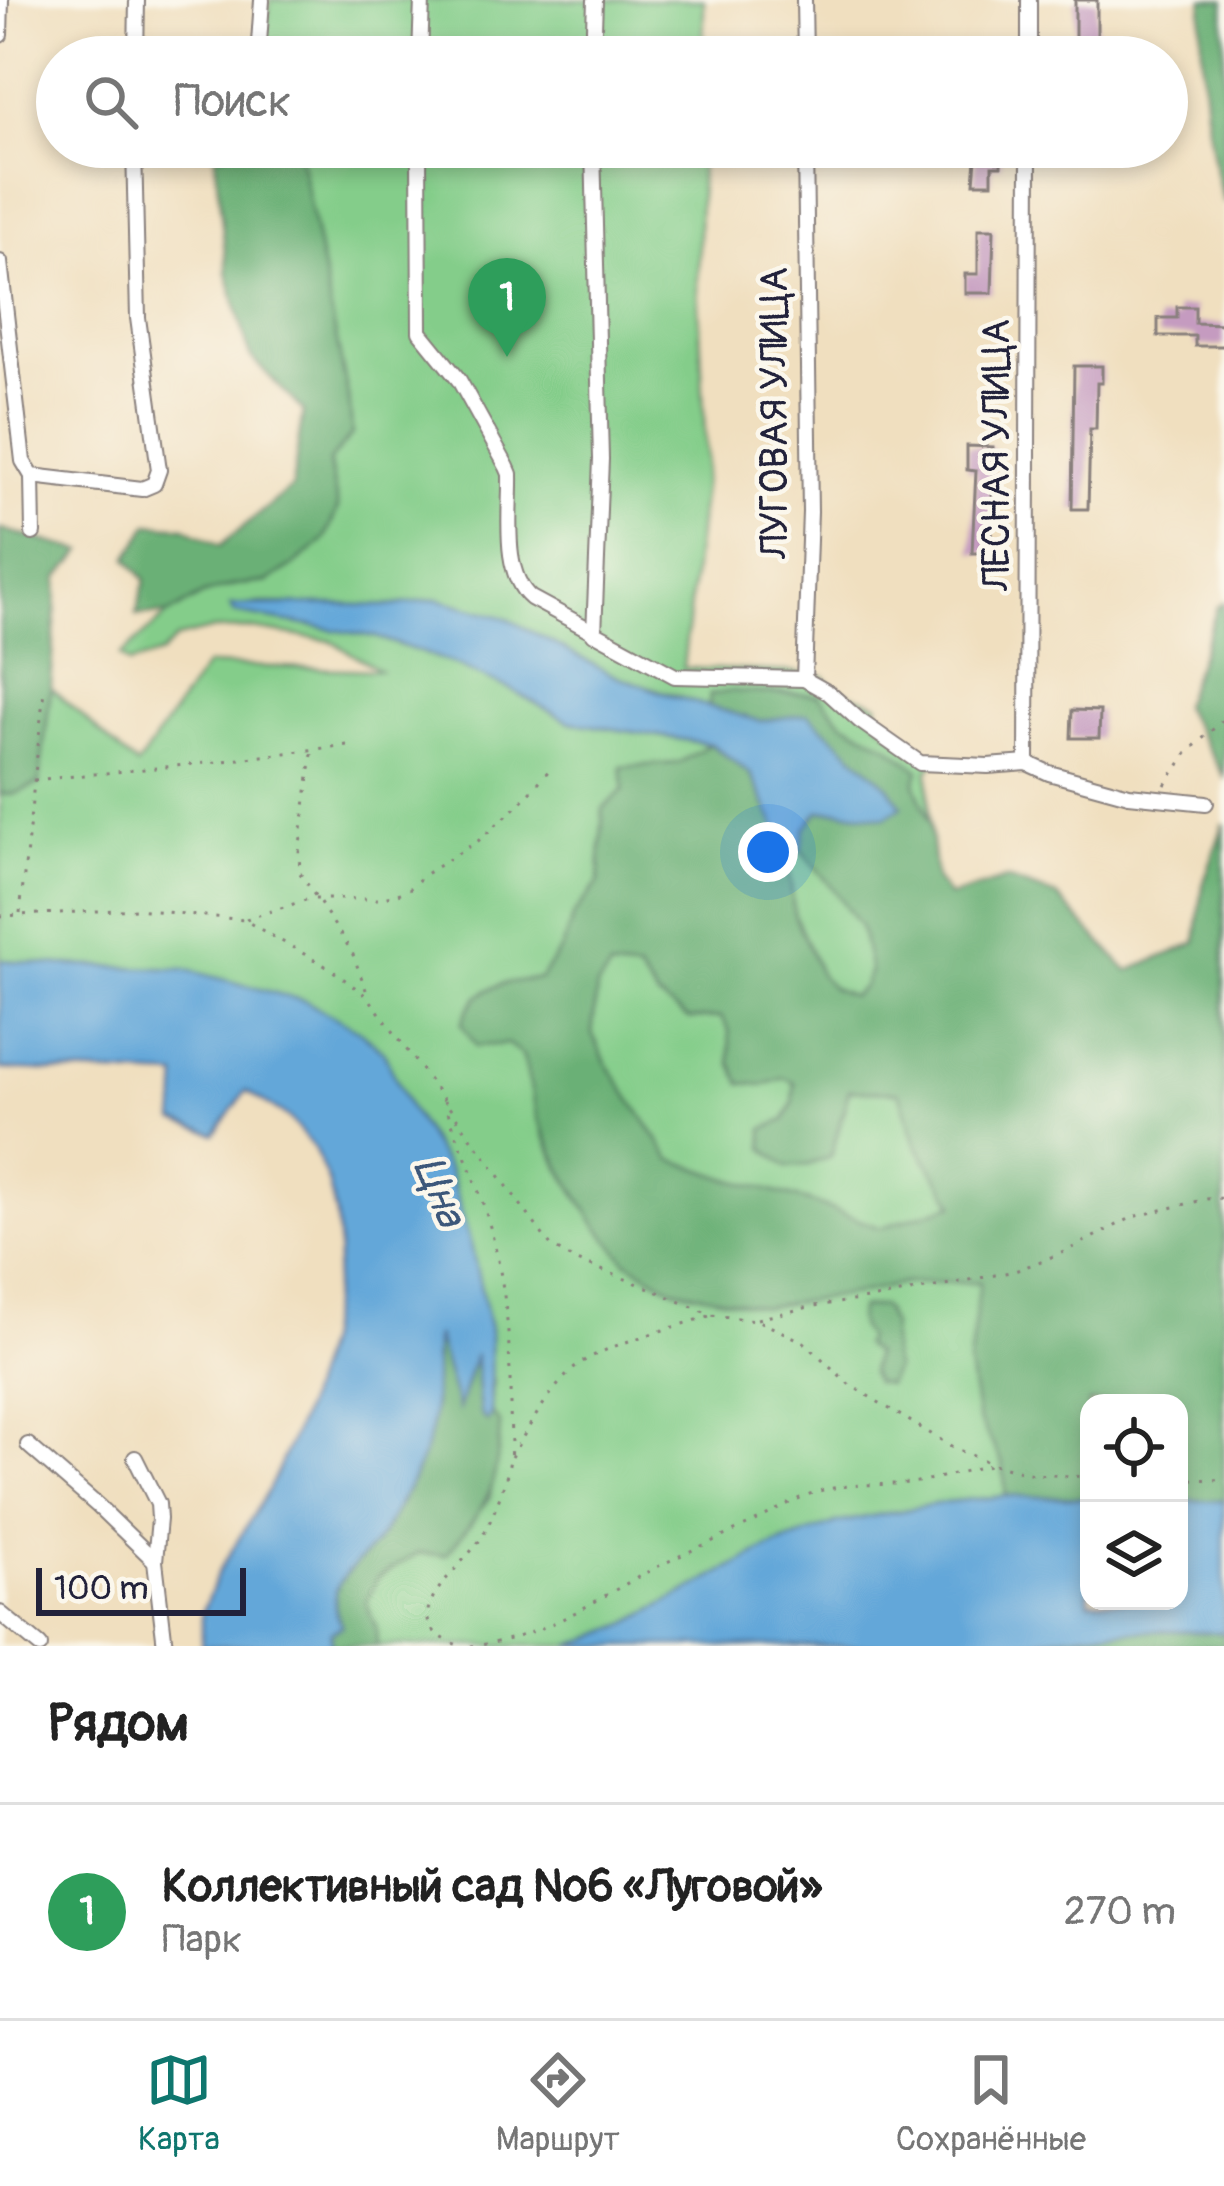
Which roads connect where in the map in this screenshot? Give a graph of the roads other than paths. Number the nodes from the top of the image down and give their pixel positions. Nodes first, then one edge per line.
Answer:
1 (1, 0) edge
2 (137, 0) edge
3 (262, 0) edge
4 (422, 0) edge
5 (595, 0) edge
6 (804, 0) edge
7 (1029, 0) edge
8 (0, 35) edge
9 (136, 36) edge
10 (259, 36) edge
11 (421, 36) edge
12 (594, 36) edge
13 (805, 36) edge
14 (1029, 36) edge
15 (135, 168) edge
16 (418, 168) edge
17 (594, 168) edge
18 (806, 168) edge
19 (1029, 168) edge
20 (0, 262) edge
21 (32, 476) junction
22 (33, 533) dead end
23 (594, 634) junction
24 (804, 679) junction
25 (1027, 763) junction
26 (1206, 803) dead end
27 (28, 1445) dead end
28 (135, 1458) dead end
29 (155, 1562) junction
30 (0, 1613) edge
31 (40, 1646) edge
32 (165, 1646) edge

1 - 8 street
2 - 9 street
3 - 10 street
4 - 11 street
5 - 12 street
6 - 13 street
7 - 14 street
15 - 21 street
16 - 23 street
17 - 23 street
18 - 24 street, ЛУГОВАЯ УЛИЦА
19 - 25 street, ЛЕСНАЯ УЛИЦА
20 - 21 street
21 - 22 street
23 - 24 street
24 - 25 street
25 - 26 street
27 - 29 street
28 - 29 street
29 - 32 street
30 - 31 street

